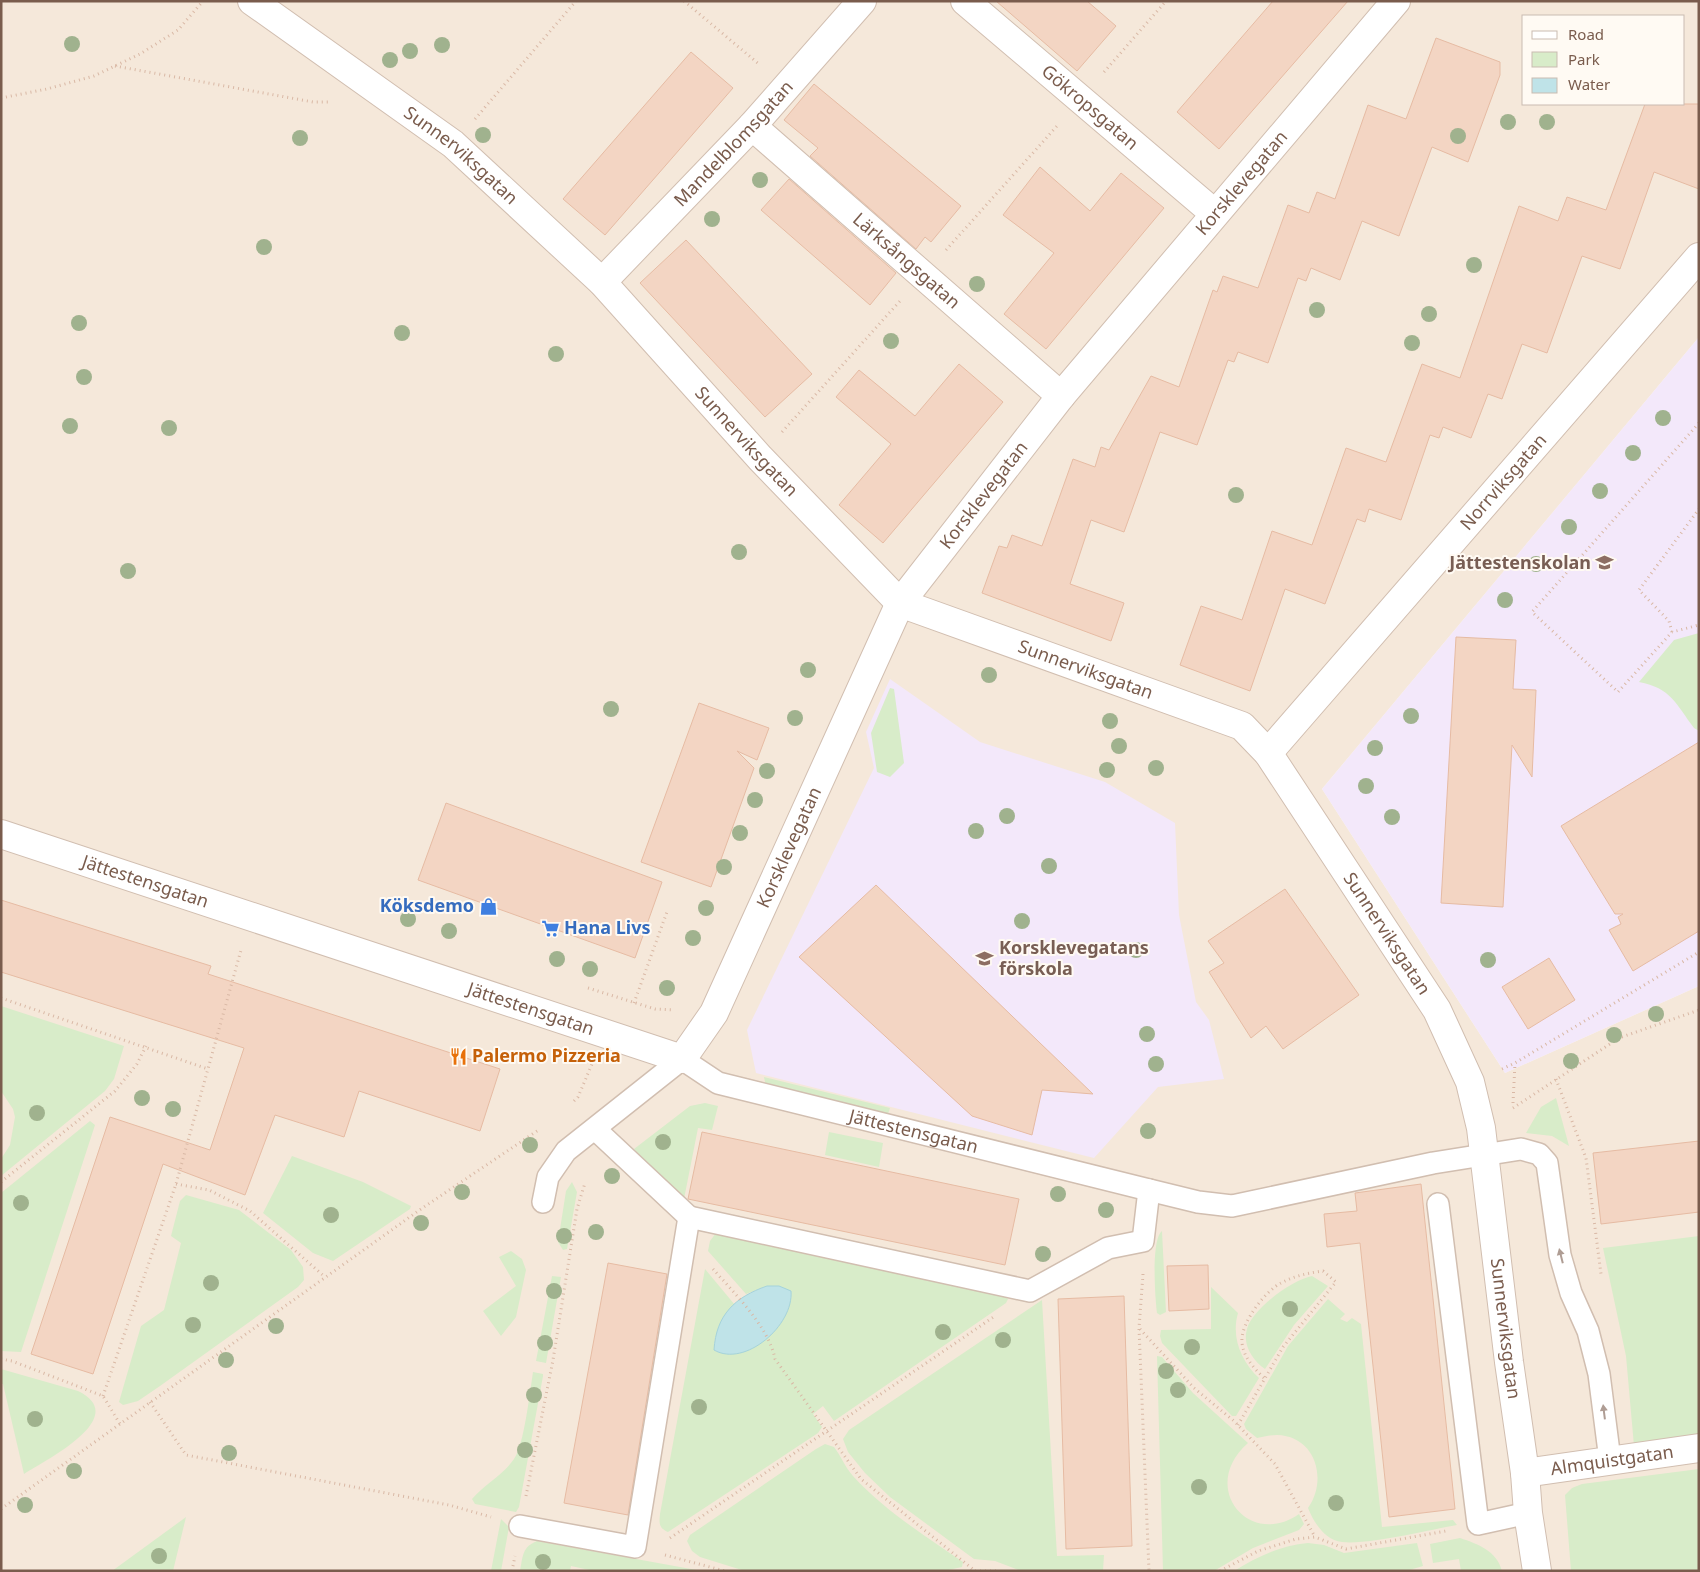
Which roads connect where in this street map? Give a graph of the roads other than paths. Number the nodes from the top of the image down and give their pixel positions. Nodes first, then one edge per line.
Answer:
1 (252, 1) edge
2 (862, 1) edge
3 (965, 1) edge
4 (1396, 1) edge
5 (752, 126) junction
6 (1214, 214) junction
7 (1699, 257) edge
8 (602, 282) junction
9 (1061, 396) junction
10 (900, 602) junction
11 (1268, 754) junction
12 (1, 834) edge
13 (682, 1059) junction
14 (595, 1129) junction
15 (1484, 1156) junction
16 (1149, 1190) junction
17 (543, 1202) dead end
18 (1438, 1204) dead end
19 (689, 1217) junction
20 (1699, 1448) edge
21 (1610, 1460) junction
22 (1525, 1473) junction
23 (1528, 1513) junction
24 (520, 1526) road end
25 (1537, 1571) edge

1 - 8 street, Sunnerviksgatan
2 - 5 street, Mandelblomsgatan
3 - 6 street, Gökropsgatan
4 - 6 street, Korsklevegatan
5 - 8 street, Mandelblomsgatan
5 - 9 street, Lärksångsgatan
6 - 9 street, Korsklevegatan
7 - 11 street, Norrviksgatan
8 - 10 street, Sunnerviksgatan
9 - 10 street, Korsklevegatan
10 - 11 street, Sunnerviksgatan
10 - 13 street, Korsklevegatan
11 - 15 street, Sunnerviksgatan
12 - 13 street, Jättestensgatan
13 - 14 lane
13 - 16 lane, Jättestensgatan
14 - 17 lane
14 - 19 lane
15 - 16 lane, Jättestensgatan
21 -> 15 lane, Jättestensgatan
15 - 22 street, Sunnerviksgatan
16 - 19 lane
18 - 23 lane
19 - 24 lane
20 - 21 street, Almquistgatan
21 - 22 street, Almquistgatan
22 - 23 street, Sunnerviksgatan
23 - 25 street, Sunnerviksgatan

